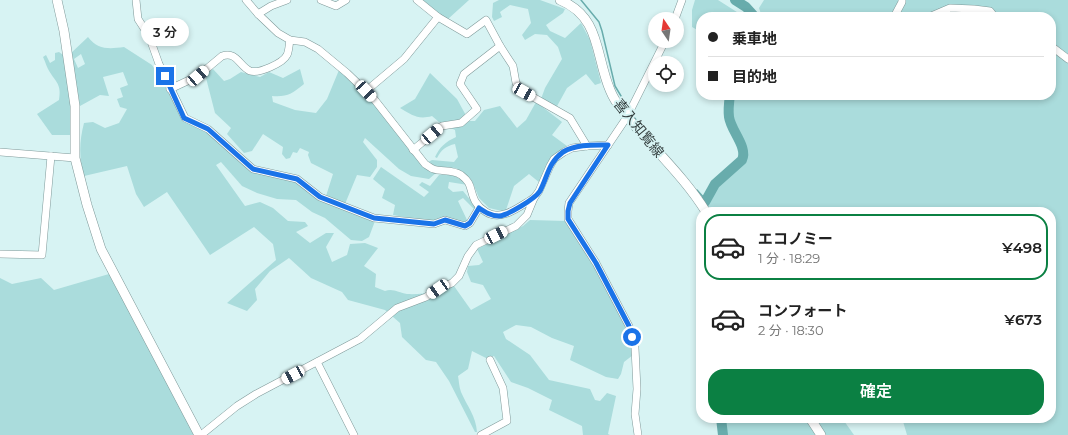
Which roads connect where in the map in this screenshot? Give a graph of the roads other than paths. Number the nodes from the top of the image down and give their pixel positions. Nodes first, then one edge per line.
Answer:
1 (57, 0) edge
2 (136, 0) edge
3 (246, 0) edge
4 (287, 0) edge
5 (321, 0) edge
6 (346, 0) edge
7 (417, 0) edge
8 (560, 0) edge
9 (682, 0) edge
10 (902, 0) edge
11 (678, 12) edge
12 (897, 12) edge
13 (941, 12) edge
14 (991, 12) edge
15 (258, 14) junction
16 (438, 17) junction
17 (290, 40) junction
18 (500, 46) junction
19 (662, 48) edge
20 (1056, 50) edge
21 (1068, 59) edge
22 (170, 89) junction
23 (366, 91) junction
24 (627, 117) junction
25 (608, 145) junction
26 (587, 146) junction
27 (413, 150) junction
28 (0, 152) edge
29 (51, 156) junction
30 (75, 158) junction
31 (534, 198) junction
32 (703, 207) edge
33 (479, 208) junction
34 (0, 254) edge
35 (490, 360) dead end
36 (317, 362) junction
37 (813, 423) edge
38 (200, 435) edge
39 (354, 435) edge
40 (481, 435) edge
41 (638, 435) edge
42 (821, 435) edge

1 - 30 street
2 - 22 street
3 - 15 street
4 - 15 street
5 - 6 street
7 - 16 street
8 - 24 street, 喜入知覧線
9 - 11 street
10 - 12 street
13 - 14 street
15 - 17 street
16 - 18 street
16 - 23 street
17 - 22 street
17 - 23 street
18 - 26 street
18 - 27 street
19 - 24 street
20 - 21 street
22 - 33 street
23 - 27 street
24 - 25 street
24 - 32 street, 喜入知覧線
25 - 26 street
25 - 41 street
26 - 31 street
27 - 33 street
28 - 29 street
29 - 30 street
29 - 34 street
30 - 38 street
31 - 33 street
31 - 36 street
35 - 40 street
36 - 38 street
36 - 39 street
37 - 42 street

